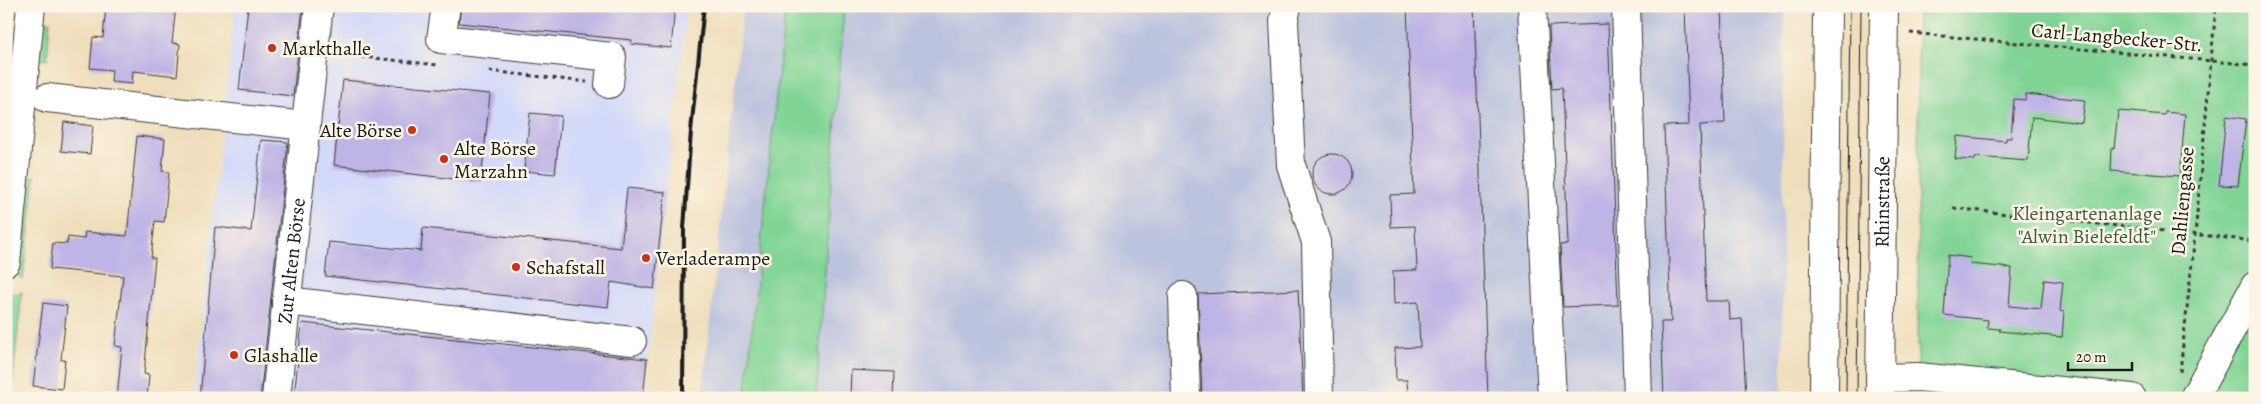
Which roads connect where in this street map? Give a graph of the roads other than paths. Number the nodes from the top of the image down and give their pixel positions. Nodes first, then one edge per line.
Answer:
1 (31, 6) edge
2 (319, 6) edge
3 (446, 6) edge
4 (1287, 6) edge
5 (1532, 6) edge
6 (1626, 6) edge
7 (1827, 6) edge
8 (1884, 6) edge
9 (609, 84) dead end
10 (25, 95) edge
11 (306, 126) junction
12 (6, 262) edge
13 (2255, 286) edge
14 (1183, 296) dead end
15 (286, 301) junction
16 (632, 341) dead end
17 (1880, 388) edge
18 (2186, 388) edge
19 (276, 398) edge
20 (1186, 398) edge
21 (1319, 398) edge
22 (1552, 398) edge
23 (1638, 398) edge
24 (1824, 398) edge
25 (2132, 398) edge

1 - 10 main road
2 - 11 main road, Zur Alten Börse
3 - 9 main road
4 - 21 main road
5 - 22 main road
6 - 23 main road
7 - 24 main road
8 - 17 main road, Rhinstraße
10 - 11 main road
10 - 12 main road
11 - 15 main road, Zur Alten Börse
13 - 18 main road
14 - 20 main road
15 - 16 main road
15 - 19 main road, Zur Alten Börse
17 - 25 main road

